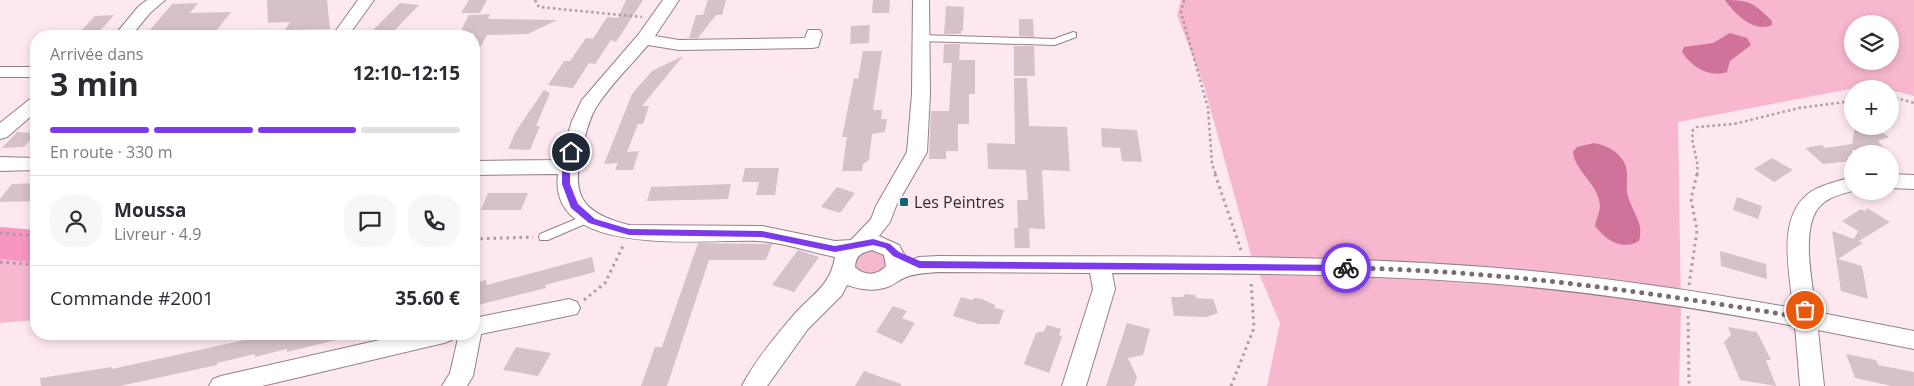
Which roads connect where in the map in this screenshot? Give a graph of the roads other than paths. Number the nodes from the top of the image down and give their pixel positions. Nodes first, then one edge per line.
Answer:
1 (156, 0) edge
2 (366, 0) edge
3 (922, 0) edge
4 (667, 7) edge
5 (127, 30) edge
6 (344, 30) edge
7 (814, 34) dead end
8 (1073, 34) dead end
9 (921, 38) junction
10 (644, 39) junction
11 (0, 72) edge
12 (30, 72) edge
13 (30, 108) edge
14 (0, 133) edge
15 (0, 164) edge
16 (30, 164) edge
17 (566, 167) junction
18 (480, 168) edge
19 (1899, 181) edge
20 (1914, 182) edge
21 (1844, 186) edge
22 (588, 218) junction
23 (880, 222) junction
24 (544, 237) road end
25 (892, 258) junction
26 (847, 264) junction
27 (1100, 266) junction
28 (569, 308) road end
29 (1806, 318) junction
30 (480, 326) edge
31 (418, 340) edge
32 (469, 340) edge
33 (1914, 340) edge
34 (221, 386) edge
35 (454, 386) edge
36 (754, 386) edge
37 (1074, 386) edge
38 (1812, 386) edge

1 - 5 street
2 - 6 street
3 - 9 street
4 - 10 street
7 - 10 street
8 - 9 lane
9 - 23 street
10 - 17 street
11 - 12 street
13 - 14 street
15 - 16 street
17 - 18 street
17 - 22 street
19 - 20 street
21 - 29 street
22 - 24 lane
22 - 26 street
23 - 25 street
23 - 26 street
25 - 26 street
25 - 26 street
25 - 27 street
26 - 36 street
27 - 29 street
27 - 37 street
28 - 30 street
29 - 33 street
29 - 38 street
31 - 34 street
32 - 35 street

